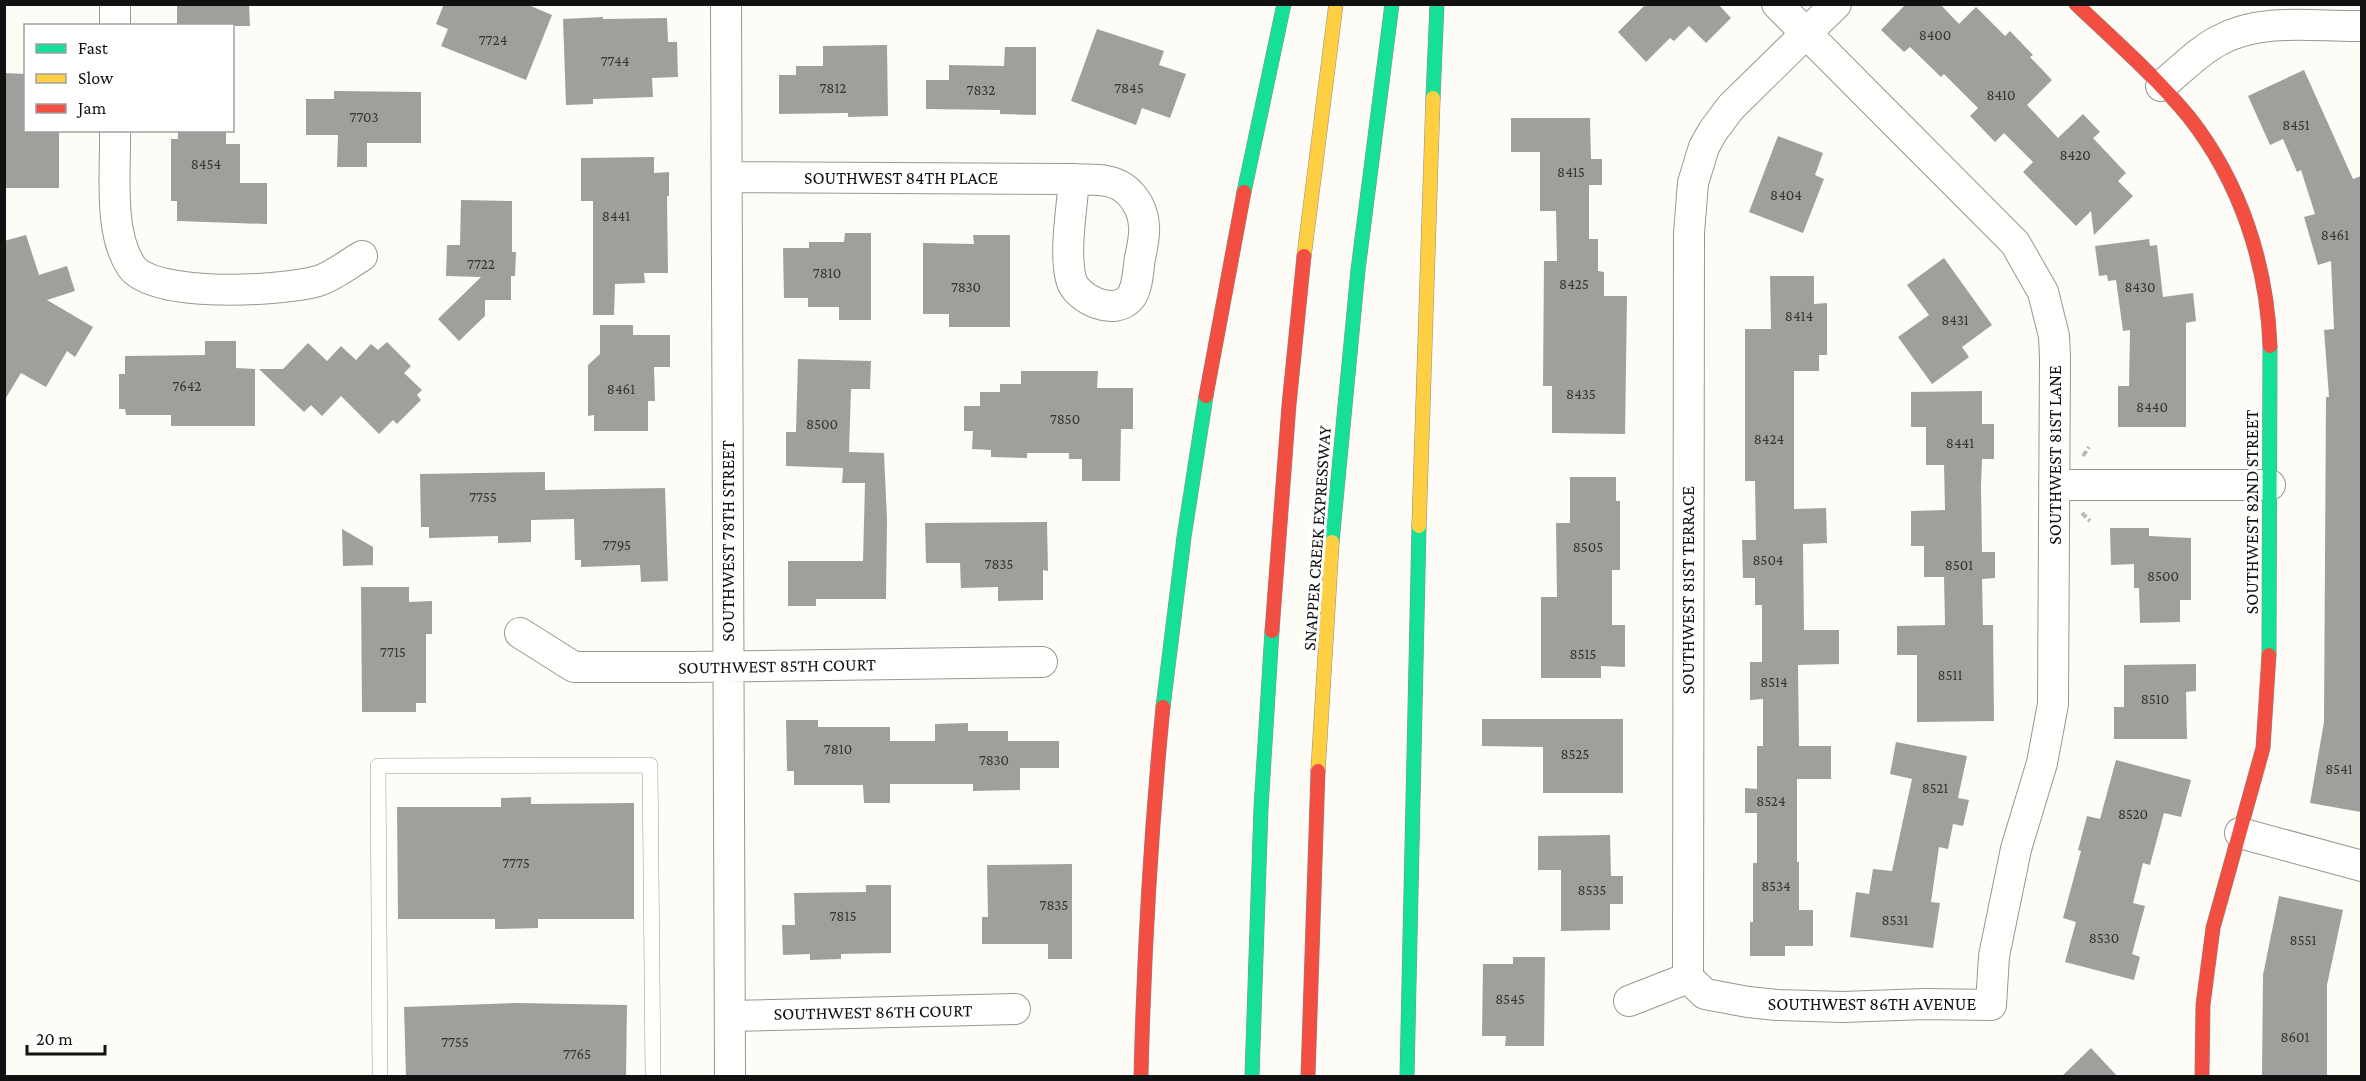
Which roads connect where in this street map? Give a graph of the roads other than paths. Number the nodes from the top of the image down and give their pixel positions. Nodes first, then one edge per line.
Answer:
1 (115, 4) edge
2 (726, 4) edge
3 (1284, 4) edge
4 (1336, 4) edge
5 (1392, 4) edge
6 (1437, 4) edge
7 (1777, 4) edge
8 (1836, 4) edge
9 (2076, 4) edge
10 (115, 24) edge
11 (2360, 30) edge
12 (1806, 34) junction
13 (2161, 86) junction
14 (116, 132) edge
15 (727, 177) junction
16 (1074, 179) dead end
17 (362, 256) dead end
18 (2054, 485) junction
19 (2270, 485) junction
20 (520, 633) dead end
21 (1042, 662) dead end
22 (729, 667) junction
23 (2240, 833) junction
24 (2361, 866) edge
25 (1688, 978) junction
26 (1629, 1001) dead end
27 (1991, 1005) joint
28 (1015, 1009) dead end
29 (730, 1016) junction
30 (380, 1077) edge
31 (653, 1077) edge
32 (730, 1077) edge
33 (1141, 1077) edge
34 (1252, 1077) edge
35 (1308, 1077) edge
36 (1407, 1077) edge
37 (2202, 1077) edge

1 - 10 street
2 - 15 street, SOUTHWEST 78TH STREET
3 - 33 main road
4 - 34 main road, SNAPPER CREEK EXPRESSWAY
5 - 35 main road, SNAPPER CREEK EXPRESSWAY
6 - 36 main road
7 - 12 street, SOUTHWEST 81ST LANE
8 - 12 street, SOUTHWEST 81ST TERRACE
9 - 13 main road, SOUTHWEST 82ND STREET
11 - 13 street
12 - 18 street, SOUTHWEST 81ST LANE
12 - 25 street, SOUTHWEST 81ST TERRACE
13 - 19 main road, SOUTHWEST 82ND STREET
14 - 17 street
15 - 16 street, SOUTHWEST 84TH PLACE
15 - 22 street, SOUTHWEST 78TH STREET
18 - 19 street
18 - 27 street, SOUTHWEST 81ST LANE
19 - 23 main road, SOUTHWEST 82ND STREET
20 - 22 street, SOUTHWEST 85TH COURT
21 - 22 street, SOUTHWEST 85TH COURT
22 - 29 street, SOUTHWEST 78TH STREET
23 - 24 street
23 - 37 main road, SOUTHWEST 82ND STREET
25 - 26 street
25 - 27 street, SOUTHWEST 86TH AVENUE
28 - 29 street, SOUTHWEST 86TH COURT
29 - 32 street, SOUTHWEST 78TH STREET
30 - 31 lane

